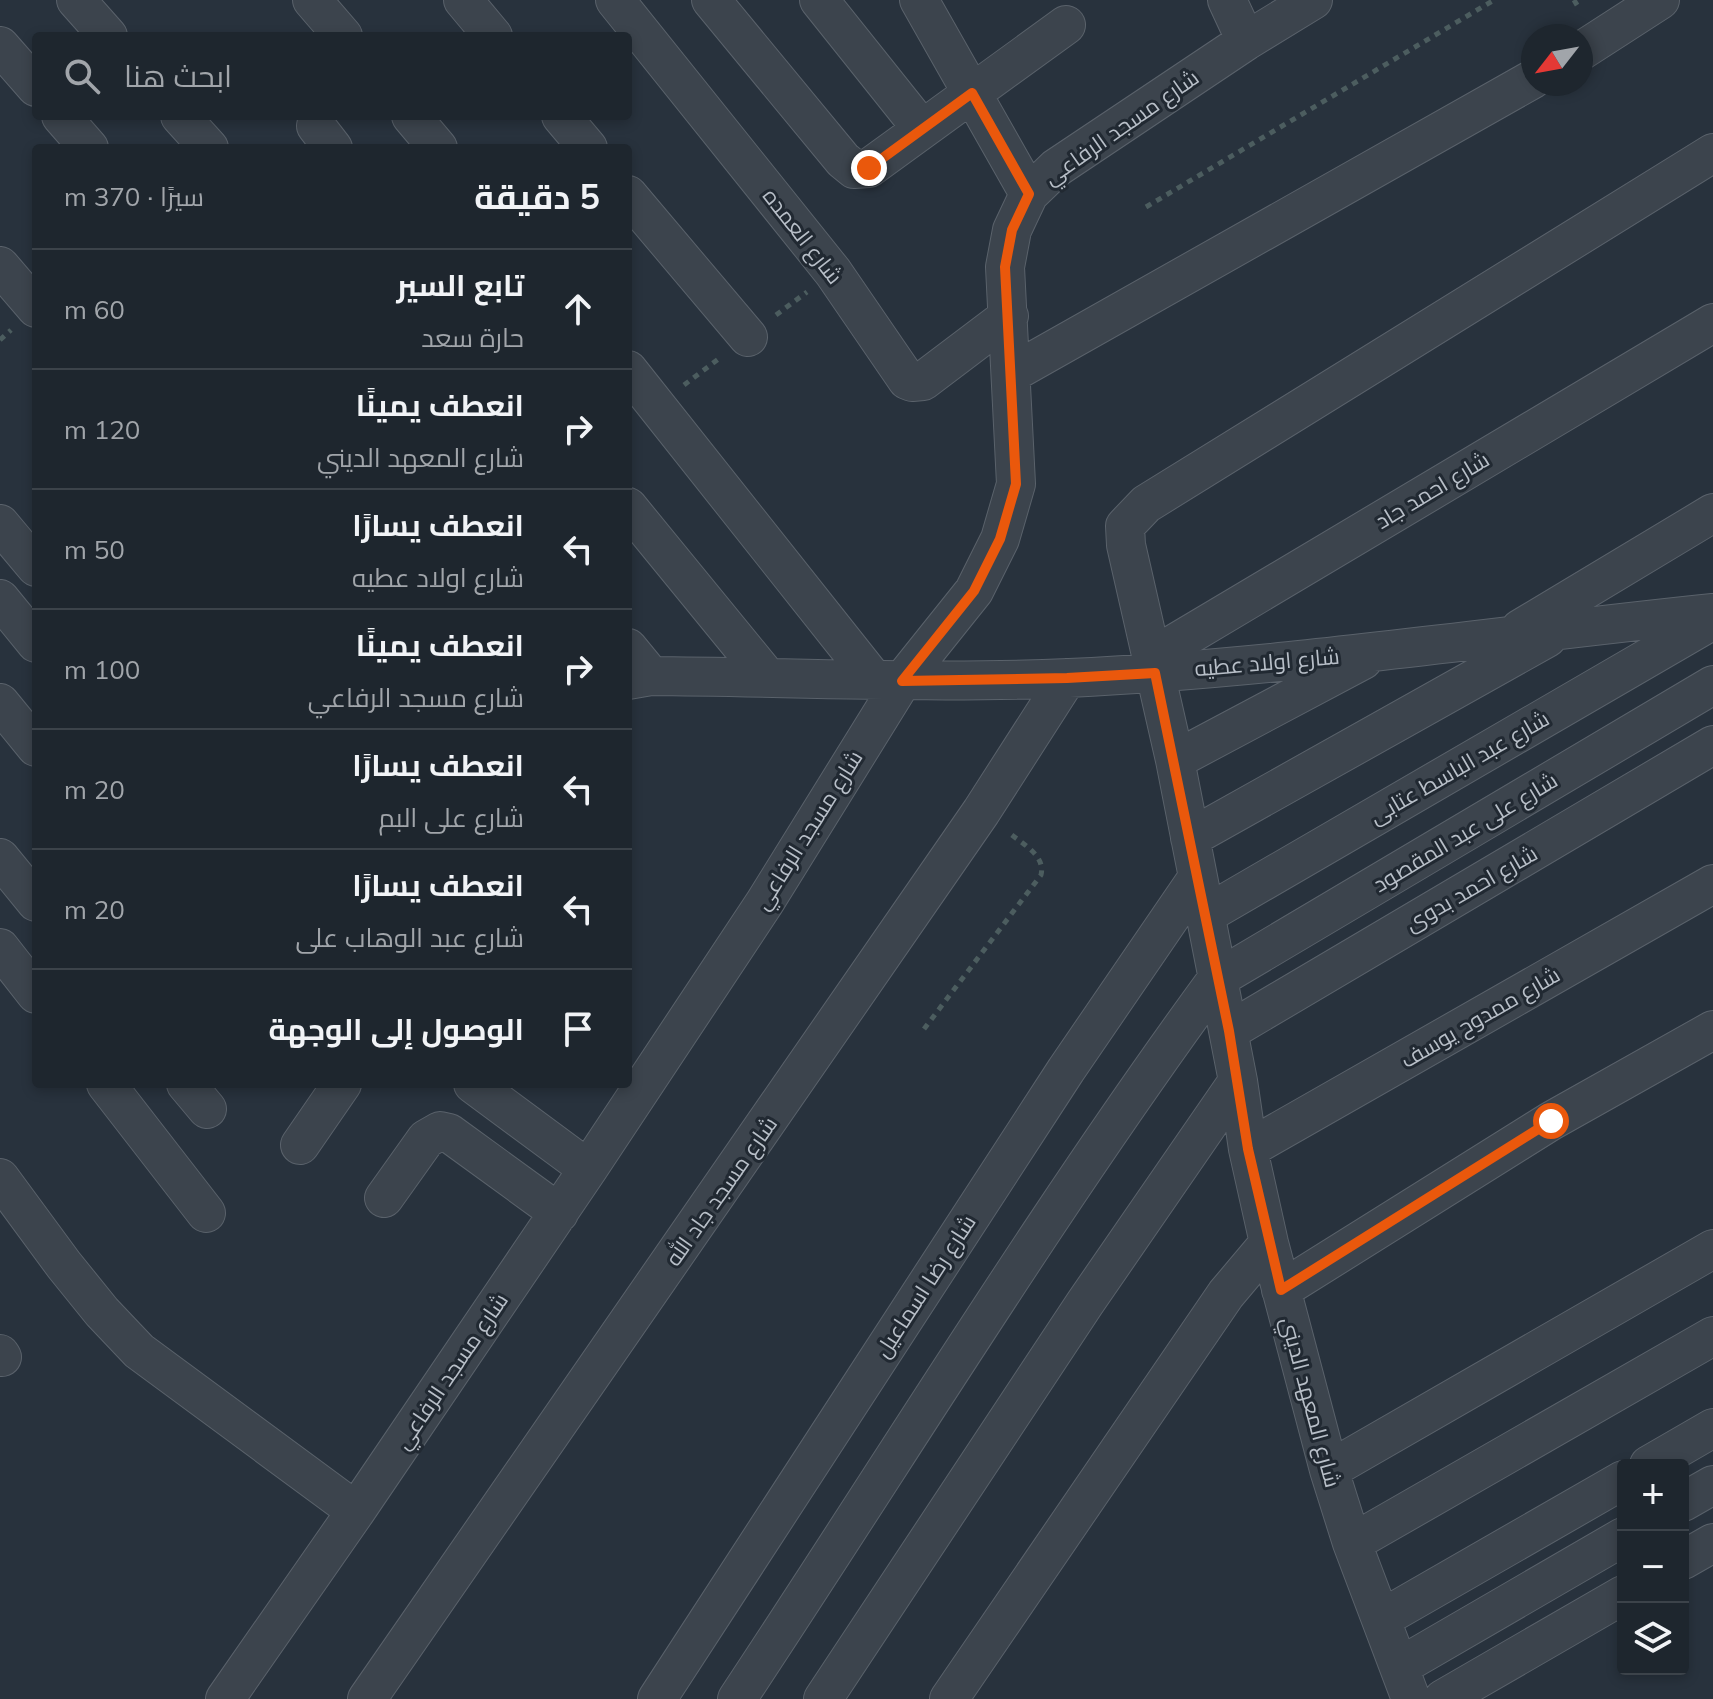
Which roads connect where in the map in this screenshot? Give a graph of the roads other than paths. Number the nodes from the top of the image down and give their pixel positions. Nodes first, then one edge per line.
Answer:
1 (76, 0) edge
2 (312, 0) edge
3 (463, 0) edge
4 (615, 0) edge
5 (711, 0) edge
6 (819, 0) edge
7 (919, 0) edge
8 (1227, 0) edge
9 (1313, 0) edge
10 (1660, 0) edge
11 (1066, 25) dead end
12 (104, 32) edge
13 (340, 32) edge
14 (490, 32) edge
15 (1246, 41) junction
16 (1593, 43) edge
17 (0, 46) edge
18 (32, 82) edge
19 (1521, 86) edge
20 (972, 93) junction
21 (64, 120) edge
22 (414, 120) edge
23 (564, 120) edge
24 (922, 129) junction
25 (86, 144) edge
26 (435, 144) edge
27 (585, 144) edge
28 (1713, 153) edge
29 (1029, 194) junction
30 (632, 200) edge
31 (0, 266) edge
32 (32, 303) edge
33 (1009, 316) junction
34 (1713, 323) edge
35 (748, 337) dead end
36 (1012, 373) junction
37 (632, 375) edge
38 (632, 512) edge
39 (1713, 513) edge
40 (0, 524) edge
41 (32, 562) edge
42 (0, 599) edge
43 (1713, 613) edge
44 (1713, 620) edge
45 (1564, 629) junction
46 (1511, 635) junction
47 (32, 638) edge
48 (1380, 651) junction
49 (1154, 665) junction
50 (636, 668) edge
51 (767, 677) junction
52 (1067, 678) junction
53 (888, 680) junction
54 (1713, 685) edge
55 (0, 703) edge
56 (26, 745) edge
57 (1713, 745) edge
58 (1175, 760) junction
59 (1190, 838) junction
60 (0, 858) edge
61 (1198, 877) junction
62 (1713, 884) edge
63 (32, 897) edge
64 (1205, 915) junction
65 (0, 948) edge
66 (1217, 979) junction
67 (32, 989) edge
68 (1713, 1030) edge
69 (1229, 1031) junction
70 (1238, 1081) junction
71 (109, 1088) edge
72 (339, 1088) edge
73 (478, 1088) edge
74 (300, 1145) dead end
75 (1248, 1149) junction
76 (588, 1169) junction
77 (0, 1178) edge
78 (384, 1198) dead end
79 (206, 1213) dead end
80 (559, 1213) junction
81 (1269, 1243) junction
82 (1713, 1249) edge
83 (1281, 1290) junction
84 (1713, 1336) edge
85 (1713, 1428) edge
86 (1659, 1459) edge
87 (1329, 1470) junction
88 (1617, 1483) edge
89 (1713, 1485) edge
90 (1689, 1499) edge
91 (356, 1511) junction
92 (1617, 1541) edge
93 (1352, 1543) junction
94 (1713, 1543) edge
95 (1689, 1557) edge
96 (1617, 1598) edge
97 (1381, 1619) junction
98 (1405, 1683) edge
99 (225, 1699) edge
100 (367, 1699) edge
101 (657, 1699) edge
102 (737, 1699) edge
103 (823, 1699) edge
104 (949, 1699) edge
105 (1443, 1699) edge

1 - 12 street
2 - 13 street
3 - 14 street
4 - 33 street, شارع العمده
5 - 24 street
6 - 24 street
7 - 20 street
8 - 15 street
9 - 15 street, شارع مسجد الرفاعي
10 - 16 street
11 - 20 street
15 - 29 street, شارع مسجد الرفاعي
17 - 18 street
19 - 36 street
20 - 24 street
20 - 29 street
21 - 25 street
22 - 26 street
23 - 27 street
28 - 49 street, شارع المعهد الديني
29 - 33 street, شارع مسجد الرفاعي
30 - 35 street
31 - 32 street
33 - 36 street, شارع مسجد الرفاعي
34 - 49 street, شارع احمد جاد
36 - 53 street, شارع مسجد الرفاعي
37 - 53 street
38 - 51 street
39 - 46 street
40 - 41 street
42 - 47 street
43 - 45 street, شارع اولاد عطيه
44 - 64 street, شارع عبد الباسط عتابى
45 - 46 street, شارع اولاد عطيه
45 - 59 street
46 - 48 street, شارع اولاد عطيه
48 - 49 street, شارع اولاد عطيه
48 - 58 street
49 - 52 street, شارع اولاد عطيه
49 - 58 street, شارع المعهد الديني
50 - 51 street, شارع اولاد عطيه
51 - 53 street, شارع اولاد عطيه
52 - 53 street, شارع اولاد عطيه
52 - 100 street, شارع مسجد جاد الله
53 - 76 street, شارع مسجد الرفاعي
54 - 66 street, شارع على عبد المقصود
55 - 56 street
57 - 69 street, شارع احمد بدوى
58 - 59 street, شارع المعهد الديني
59 - 61 street, شارع المعهد الديني
60 - 63 street
61 - 64 street, شارع المعهد الديني
61 - 101 street, شارع رضا اسماعيل
62 - 75 street, شارع ممدوح يوسف
64 - 66 street, شارع المعهد الديني
65 - 67 street
66 - 69 street, شارع المعهد الديني
66 - 102 street
68 - 83 street
69 - 70 street, شارع المعهد الديني
70 - 75 street, شارع المعهد الديني
70 - 103 street
71 - 79 street
72 - 74 street
73 - 76 street
75 - 81 street, شارع المعهد الديني
76 - 80 street, شارع مسجد الرفاعي
77 - 91 street
78 - 80 street
80 - 91 street, شارع مسجد الرفاعي
81 - 83 street, شارع المعهد الديني
81 - 104 street
82 - 87 street
83 - 87 street, شارع المعهد الديني
84 - 93 street
85 - 86 street
87 - 93 street, شارع المعهد الديني
88 - 97 street
89 - 90 street
91 - 99 street, شارع مسجد الرفاعي
92 - 98 street
93 - 97 street, شارع المعهد الديني
94 - 95 street
96 - 105 street
97 - 98 street, شارع المعهد الديني

